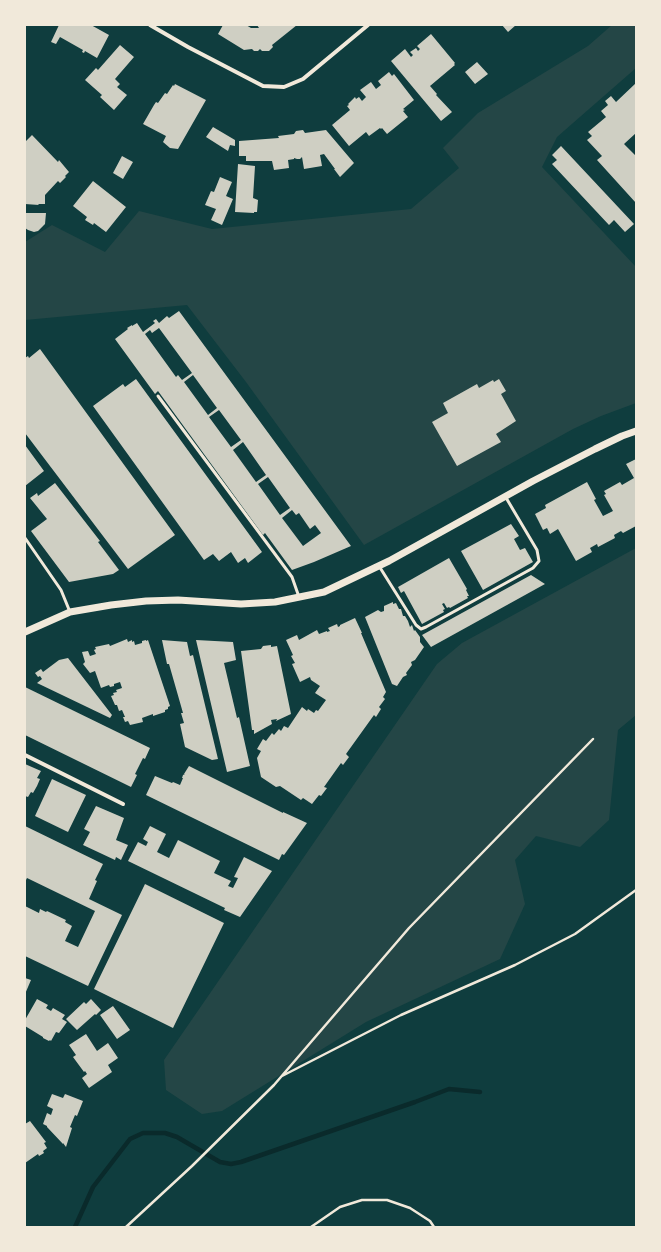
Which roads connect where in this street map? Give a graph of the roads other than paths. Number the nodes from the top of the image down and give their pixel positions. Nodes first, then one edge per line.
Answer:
1 (150, 25) edge
2 (368, 25) edge
3 (158, 396) dead end
4 (636, 431) edge
5 (505, 496) junction
6 (25, 538) edge
7 (379, 566) junction
8 (299, 598) junction
9 (70, 612) junction
10 (25, 632) edge
11 (25, 755) edge
12 (123, 804) dead end

1 - 2 street
3 - 8 lane
4 - 5 street
5 - 7 street
5 - 7 lane
6 - 9 lane
7 - 8 street
8 - 9 street
9 - 10 street
11 - 12 street

